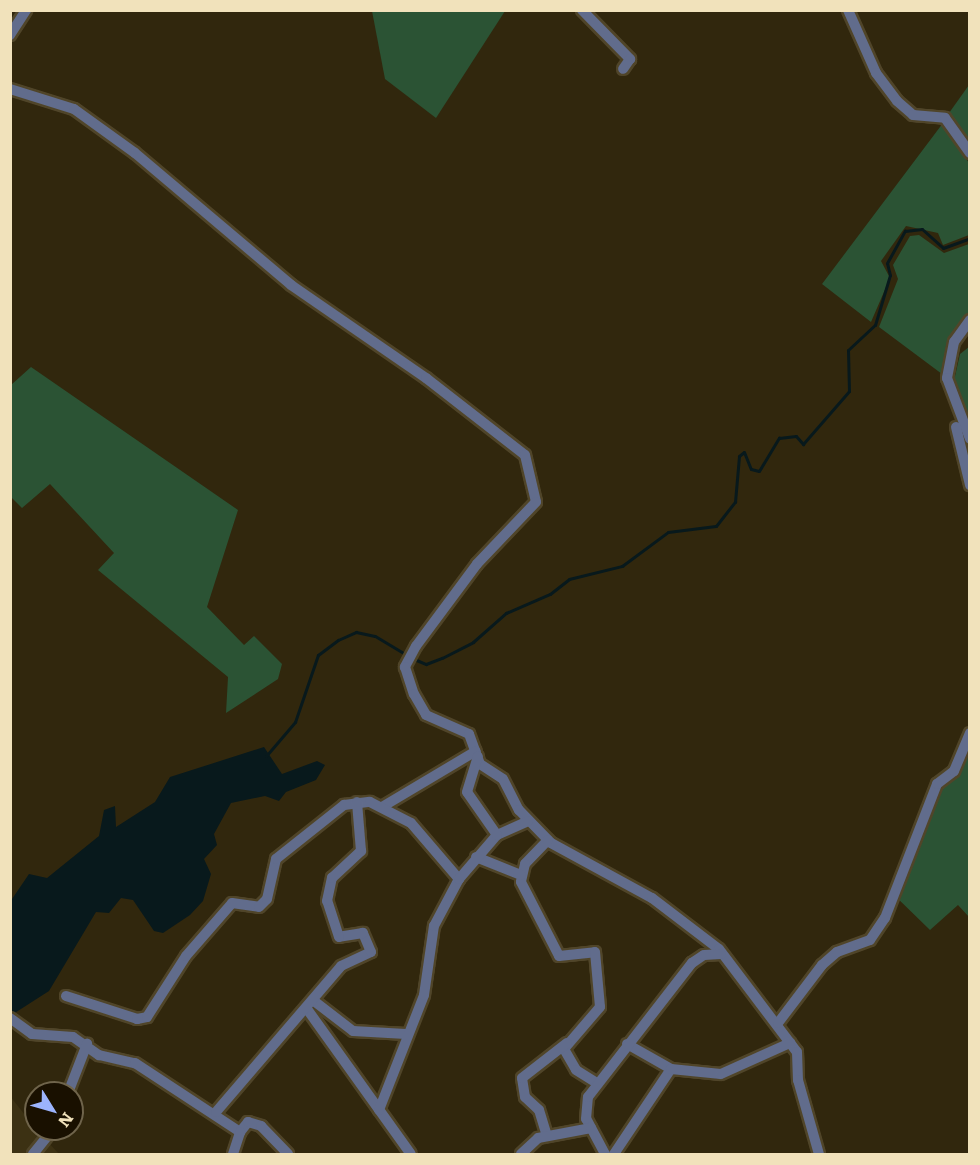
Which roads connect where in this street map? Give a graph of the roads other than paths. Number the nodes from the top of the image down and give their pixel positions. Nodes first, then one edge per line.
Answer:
1 (26, 10) edge
2 (582, 10) edge
3 (848, 10) edge
4 (10, 35) edge
5 (624, 69) dead end
6 (10, 89) edge
7 (969, 153) edge
8 (969, 320) edge
9 (956, 427) dead end
10 (969, 439) edge
11 (969, 485) edge
12 (969, 733) edge
13 (477, 754) junction
14 (357, 802) junction
15 (382, 807) junction
16 (528, 821) junction
17 (497, 835) junction
18 (548, 840) junction
19 (476, 857) junction
20 (521, 875) junction
21 (459, 879) junction
22 (721, 954) junction
23 (66, 996) dead end
24 (310, 1005) junction
25 (10, 1018) edge
26 (778, 1023) junction
27 (584, 1029) junction
28 (406, 1034) junction
29 (790, 1043) junction
30 (87, 1044) junction
31 (627, 1044) junction
32 (671, 1069) junction
33 (73, 1081) edge
34 (597, 1083) junction
35 (379, 1110) junction
36 (216, 1112) junction
37 (591, 1128) junction
38 (240, 1132) junction
39 (547, 1136) junction
40 (44, 1141) edge
41 (618, 1153) edge
42 (33, 1155) edge
43 (233, 1155) edge
44 (288, 1155) edge
45 (411, 1155) edge
46 (521, 1155) edge
47 (605, 1155) edge
48 (819, 1155) edge

1 - 4 street
2 - 5 street
3 - 7 street
6 - 13 street
8 - 10 street
9 - 11 street
12 - 26 street
13 - 15 street
13 - 16 street
13 - 17 street
14 - 15 street
14 - 23 street
14 - 24 street
15 - 21 street
16 - 17 street
16 - 18 street
17 - 19 street
18 - 20 street
18 - 22 street
19 - 20 street
19 - 21 street
20 - 27 street
21 - 28 street
22 - 26 street
22 - 31 street
24 - 28 street
24 - 35 street
24 - 36 street
25 - 30 street
26 - 29 street
27 - 34 street
27 - 39 street
28 - 35 street
29 - 32 street
29 - 48 street
30 - 33 street
30 - 36 street
31 - 32 street
31 - 34 street
32 - 41 street
34 - 37 street
35 - 45 street
36 - 38 street
37 - 39 street
37 - 47 street
38 - 43 street
38 - 44 street
39 - 46 street
40 - 42 street

